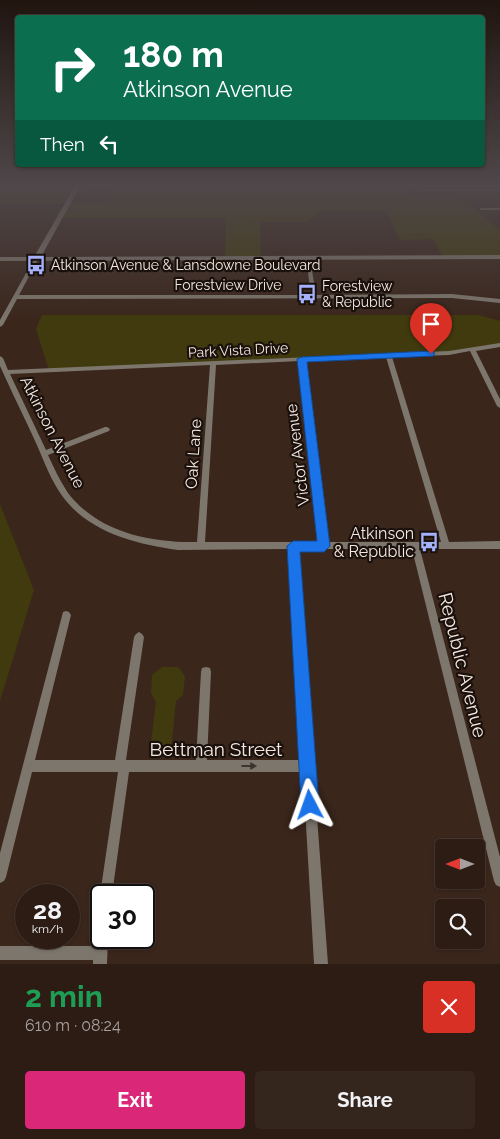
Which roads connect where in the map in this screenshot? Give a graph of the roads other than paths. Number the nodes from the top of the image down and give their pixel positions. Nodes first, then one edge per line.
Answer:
1 (52, 231) edge
2 (500, 257) edge
3 (0, 258) edge
4 (37, 258) junction
5 (308, 258) junction
6 (314, 296) junction
7 (15, 297) junction
8 (500, 301) edge
9 (0, 325) edge
10 (500, 345) edge
11 (473, 350) junction
12 (389, 356) junction
13 (0, 358) edge
14 (302, 359) junction
15 (213, 363) junction
16 (6, 372) junction
17 (500, 406) edge
18 (107, 428) dead end
19 (44, 454) junction
20 (500, 545) edge
21 (201, 546) junction
22 (293, 546) junction
23 (324, 546) junction
24 (415, 546) junction
25 (446, 546) junction
26 (66, 615) dead end
27 (139, 637) dead end
28 (206, 672) dead end
29 (28, 766) junction
30 (122, 766) junction
31 (201, 766) junction
32 (308, 766) junction
33 (0, 876) edge
34 (500, 881) edge
35 (107, 884) edge
36 (0, 953) edge
37 (100, 958) edge
38 (321, 964) edge

1 - 4 street
2 - 5 street
3 - 4 street
4 - 5 street
4 - 7 street
5 - 6 street
6 - 7 street, Forestview Drive
6 - 8 street, Forestview Drive
7 - 9 street
10 - 11 street, Park Vista Drive
11 - 12 street, Park Vista Drive
11 - 17 street
12 - 14 street, Park Vista Drive
12 - 25 street
13 - 16 street, Atkinson Avenue
14 - 15 street, Park Vista Drive
14 - 23 street, Victor Avenue
15 - 16 street, Park Vista Drive
15 - 21 street, Oak Lane
16 - 19 street, Atkinson Avenue
18 - 19 street
19 - 21 street, Atkinson Avenue
20 - 25 street, Atkinson Avenue
21 - 22 street, Atkinson Avenue
22 - 23 street, Atkinson Avenue
22 - 32 street
23 - 24 street, Atkinson Avenue
24 - 25 street, Atkinson Avenue
24 - 34 street, Republic Avenue
26 - 29 street
27 - 30 street
28 - 31 street
29 - 30 street, Bettman Street
29 - 33 street
30 - 31 street, Bettman Street
30 - 35 street
31 -> 32 street, Bettman Street
32 - 38 street
36 - 37 street

